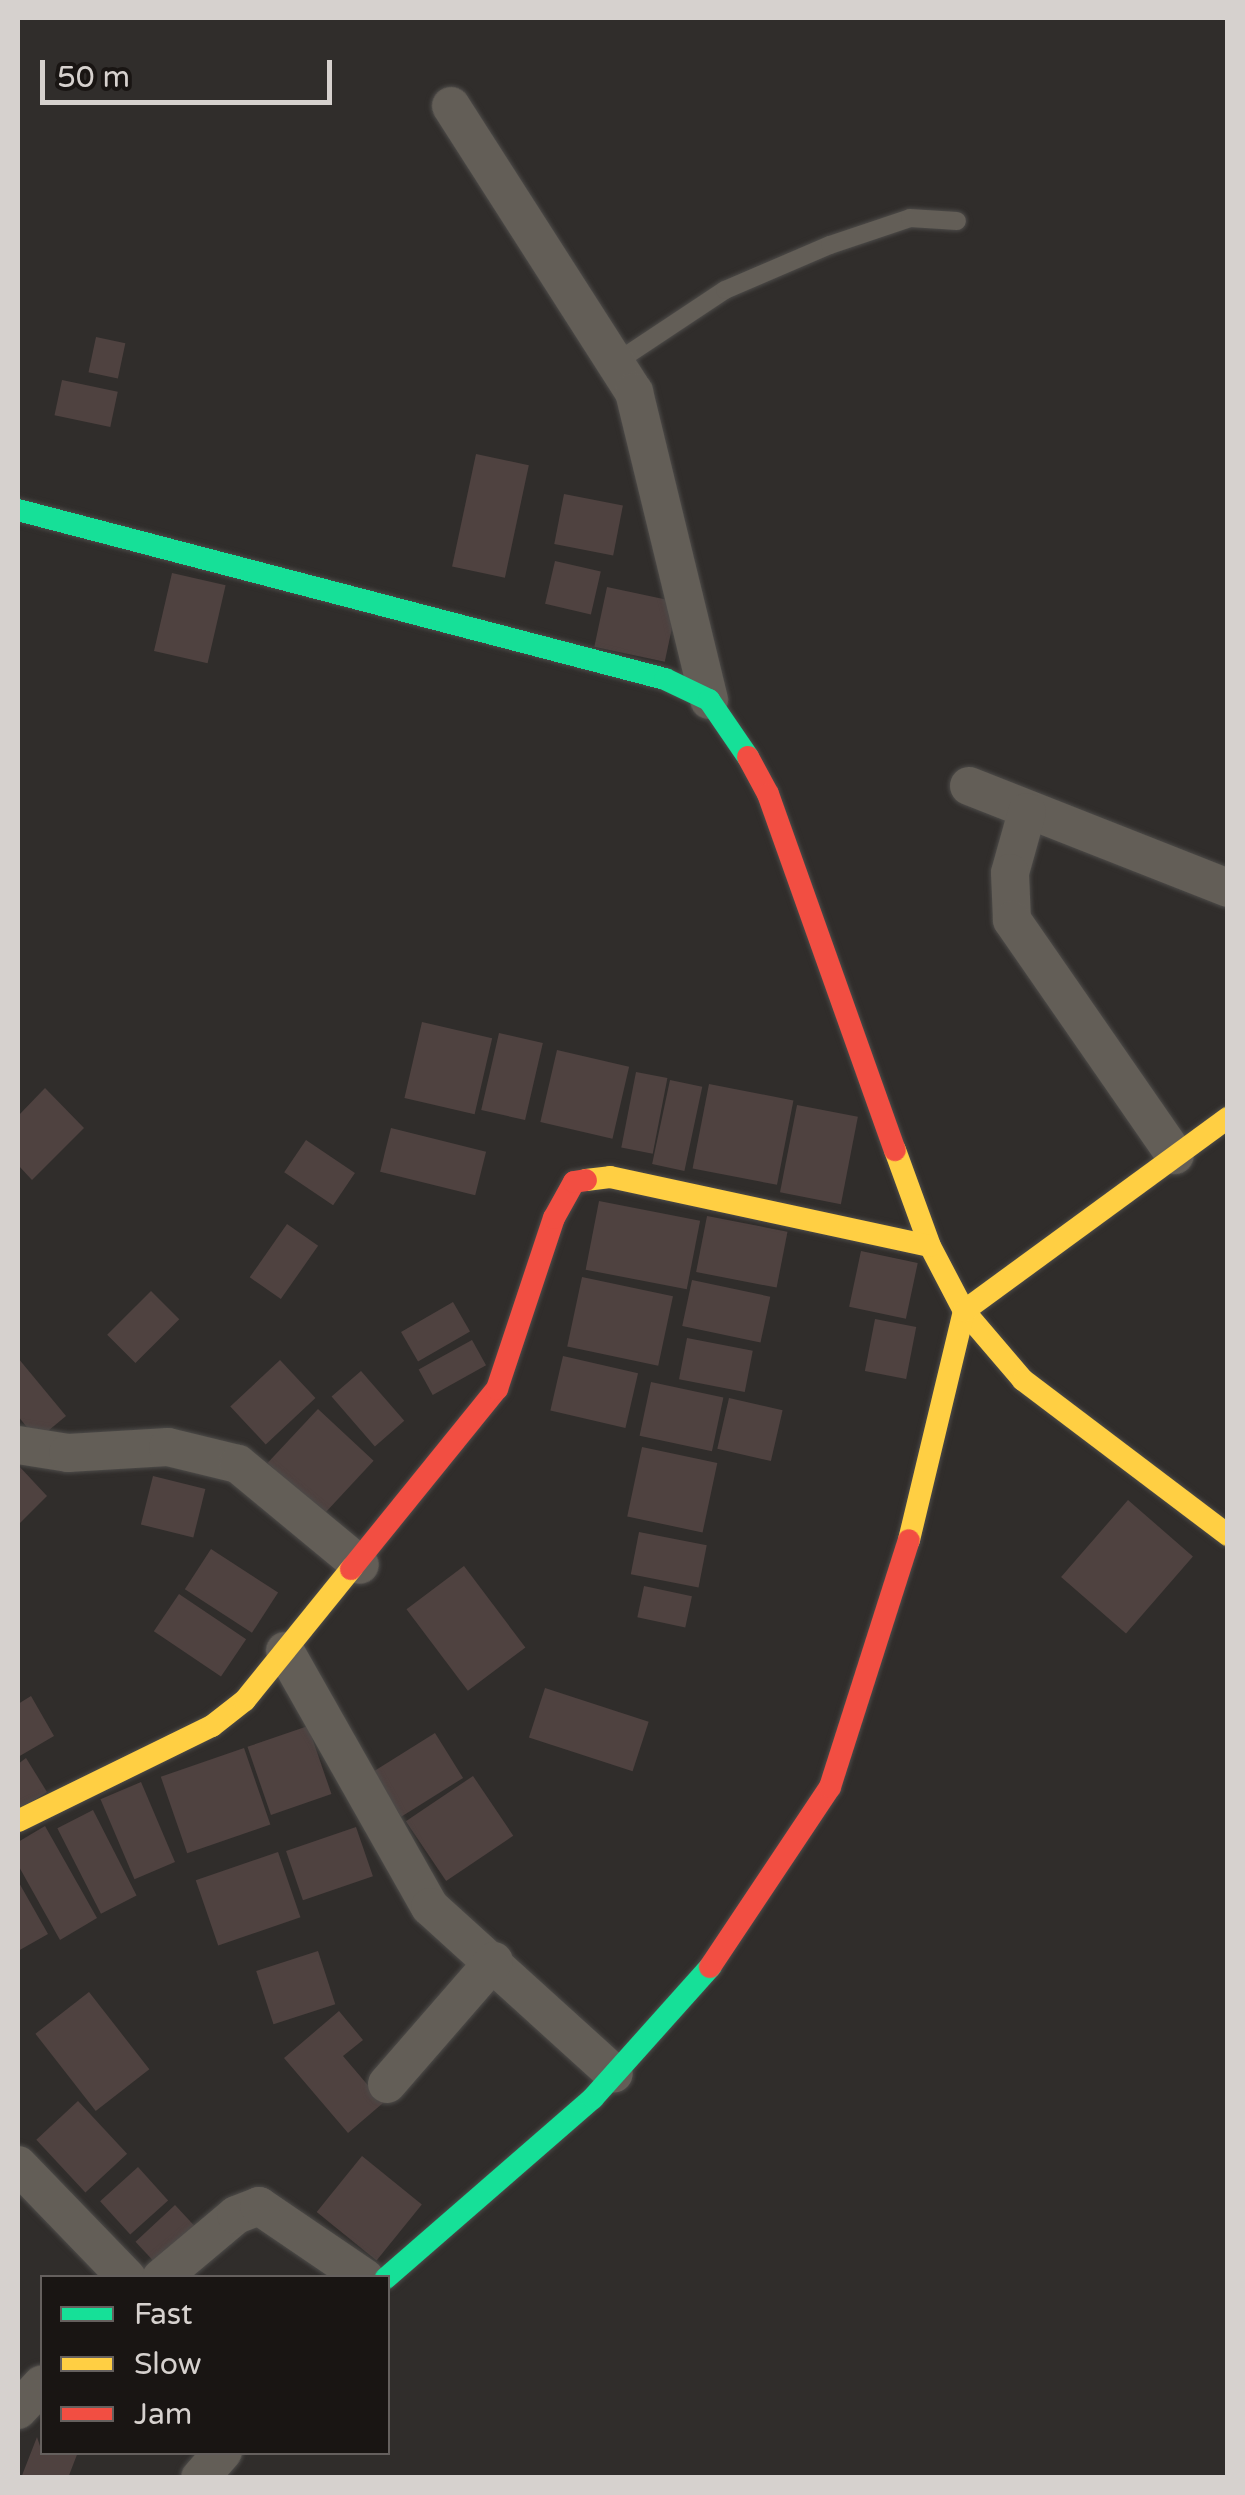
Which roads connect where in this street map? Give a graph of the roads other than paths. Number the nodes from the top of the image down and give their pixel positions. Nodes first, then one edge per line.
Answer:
1 (451, 106) dead end
2 (957, 221) dead end
3 (615, 363) junction
4 (18, 510) edge
5 (709, 700) junction
6 (968, 786) dead end
7 (1026, 812) junction
8 (1228, 888) edge
9 (1228, 1118) edge
10 (1175, 1155) junction
11 (930, 1246) junction
12 (964, 1311) junction
13 (18, 1445) edge
14 (1228, 1535) edge
15 (360, 1564) junction
16 (284, 1651) junction
17 (18, 1822) edge
18 (494, 1961) junction
19 (614, 2074) junction
20 (387, 2084) dead end
21 (18, 2165) edge
22 (124, 2275) edge
23 (165, 2275) edge
24 (360, 2275) edge
25 (389, 2275) edge
26 (18, 2361) edge
27 (40, 2382) edge
28 (40, 2386) edge
29 (18, 2410) edge
30 (220, 2455) edge
31 (200, 2478) edge

1 - 3 street
2 - 3 lane
3 - 5 street
4 - 5 street
5 - 11 street
6 - 7 street
7 - 8 street
7 - 10 street
9 - 10 street
10 - 12 street
11 - 12 street
11 - 15 street
12 - 14 street
12 - 19 street
13 - 15 street
15 - 16 street
16 - 17 street
16 - 18 street
18 - 19 street
18 - 20 street
19 - 25 street
21 - 22 street
23 - 24 street
26 - 27 street
28 - 29 street
30 - 31 street

